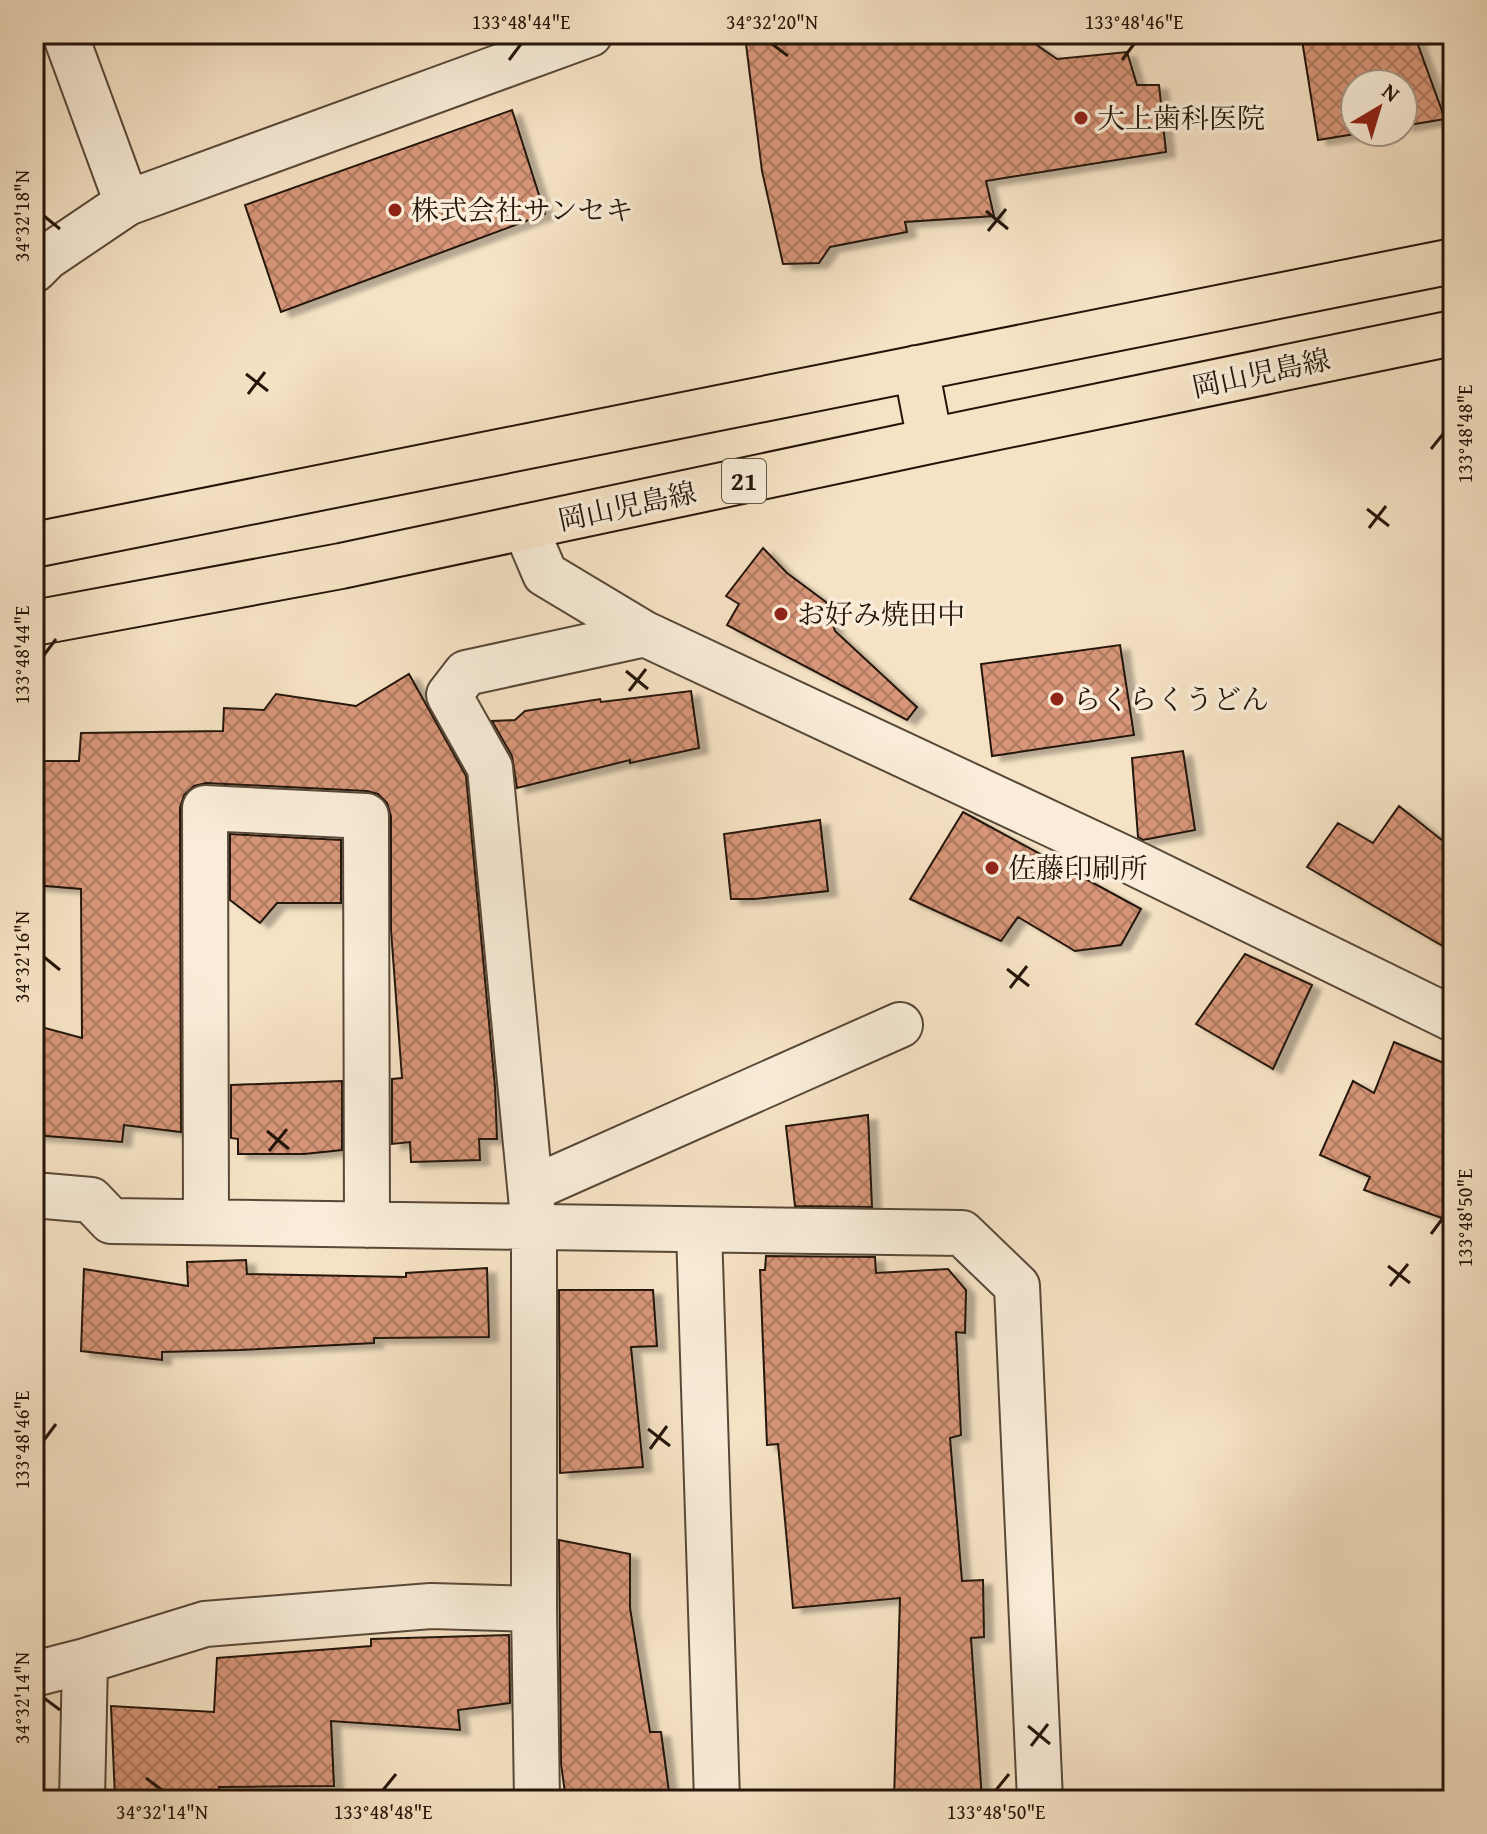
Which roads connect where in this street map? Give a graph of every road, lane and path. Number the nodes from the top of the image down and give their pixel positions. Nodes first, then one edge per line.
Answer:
1 (65, 34) edge
2 (590, 34) edge
3 (127, 203) junction
4 (1453, 261) edge
5 (34, 270) edge
6 (1453, 333) edge
7 (916, 368) junction
8 (930, 441) junction
9 (525, 527) junction
10 (34, 545) edge
11 (34, 623) edge
12 (645, 634) junction
13 (1453, 1019) edge
14 (900, 1025) dead end
15 (34, 1195) edge
16 (533, 1209) junction
17 (206, 1222) junction
18 (367, 1225) junction
19 (699, 1230) junction
20 (534, 1609) junction
21 (85, 1661) junction
22 (34, 1674) edge
23 (82, 1800) edge
24 (537, 1800) edge
25 (717, 1800) edge
26 (1040, 1800) edge

1 - 3 street
2 - 3 street
3 - 5 street
4 - 7 main road
6 - 8 main road, 岡山児島線 / 21
7 - 8 main road
7 - 10 main road
8 - 9 main road, 岡山児島線 / 21
9 - 11 main road, 岡山児島線 / 21
9 - 12 street
12 - 13 street
12 - 16 street
14 - 16 street
15 - 17 street
16 - 18 street
16 - 19 street
16 - 20 street
17 - 18 street
17 - 18 street
19 - 25 street
19 - 26 street
20 - 21 street
20 - 24 street
21 - 22 street
21 - 23 street

